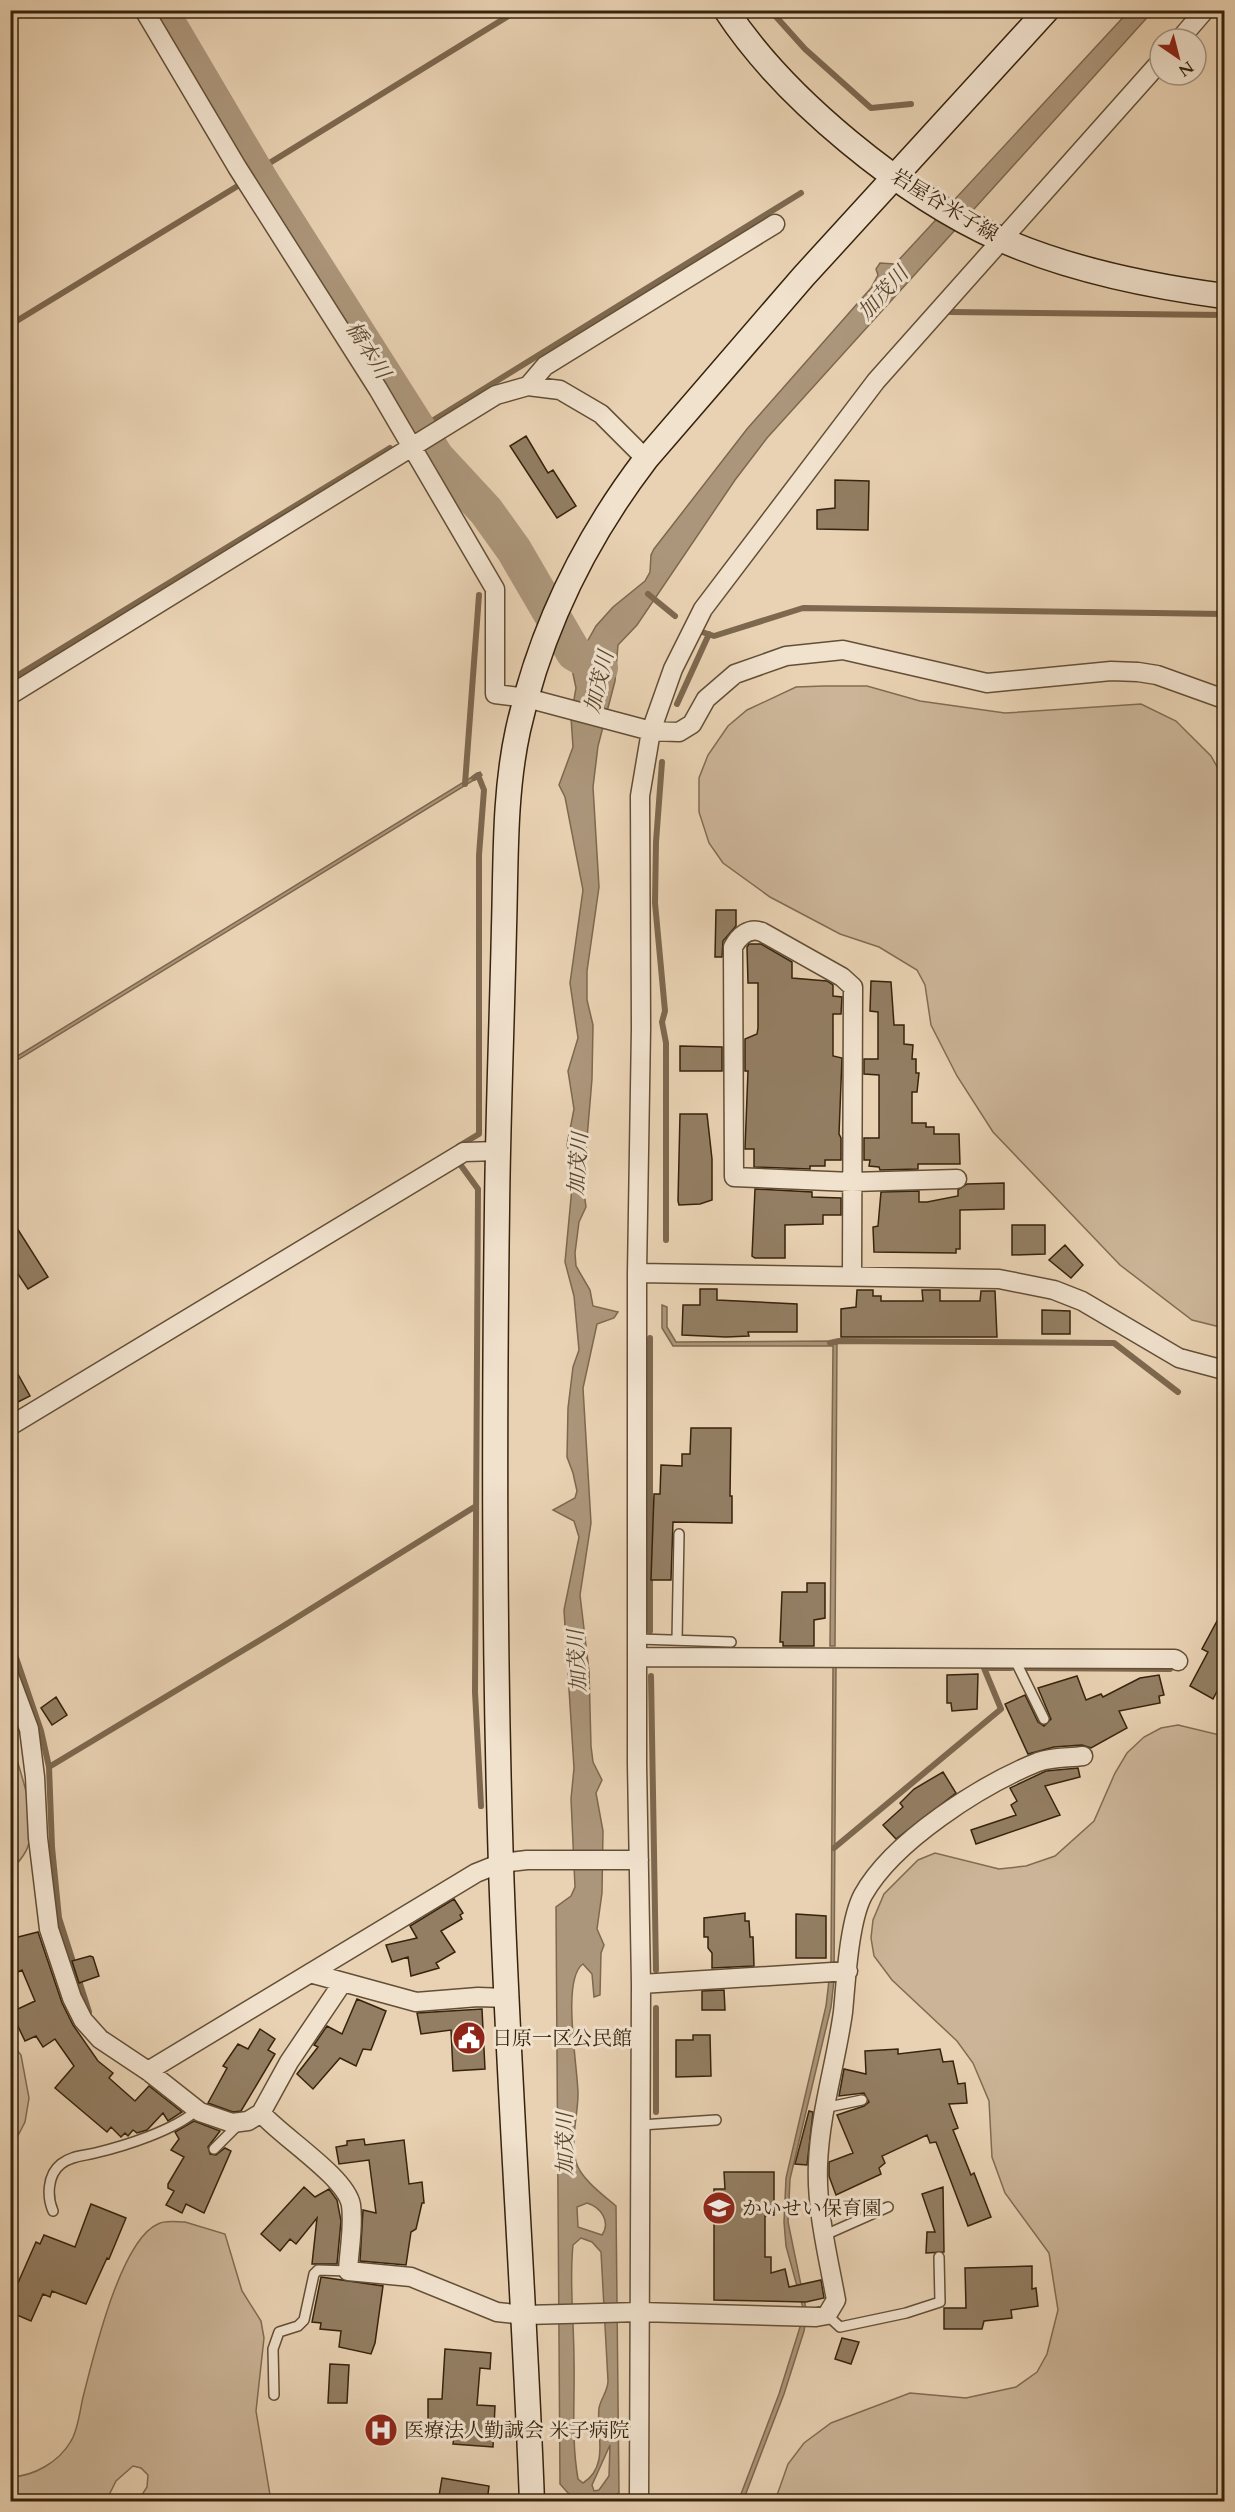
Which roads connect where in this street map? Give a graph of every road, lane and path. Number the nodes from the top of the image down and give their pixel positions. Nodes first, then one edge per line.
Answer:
1 (144, 10) edge
2 (726, 10) edge
3 (1047, 10) edge
4 (1205, 10) edge
5 (1190, 27) edge
6 (1148, 75) edge
7 (894, 176) junction
8 (775, 224) dead end
9 (995, 236) junction
10 (1224, 296) edge
11 (528, 386) junction
12 (414, 447) junction
13 (646, 459) junction
14 (10, 695) edge
15 (526, 698) junction
16 (1224, 699) edge
17 (651, 731) junction
18 (498, 1151) junction
19 (957, 1179) dead end
20 (852, 1182) junction
21 (637, 1273) junction
22 (852, 1275) junction
23 (1224, 1370) edge
24 (10, 1426) edge
25 (679, 1534) dead end
26 (677, 1640) junction
27 (731, 1642) dead end
28 (639, 1648) junction
29 (1014, 1658) junction
30 (1178, 1661) dead end
31 (10, 1678) edge
32 (1044, 1719) dead end
33 (1083, 1756) dead end
34 (631, 1861) junction
35 (501, 1863) junction
36 (836, 1971) junction
37 (310, 1973) junction
38 (343, 1982) junction
39 (641, 1984) junction
40 (507, 1998) junction
41 (148, 2071) junction
42 (862, 2100) dead end
43 (824, 2108) junction
44 (197, 2110) junction
45 (261, 2113) junction
46 (716, 2120) dead end
47 (241, 2122) junction
48 (640, 2125) junction
49 (214, 2149) dead end
50 (888, 2207) dead end
51 (53, 2211) dead end
52 (825, 2235) junction
53 (939, 2257) dead end
54 (348, 2271) junction
55 (633, 2312) junction
56 (534, 2315) junction
57 (827, 2315) junction
58 (274, 2395) dead end
59 (532, 2502) edge
60 (639, 2502) edge

1 - 12 street
2 - 7 street, 岩屋谷米子線
3 - 7 street
4 - 5 street
6 - 9 street
7 - 9 street, 岩屋谷米子線
7 - 13 street
8 - 11 street
9 - 10 street, 岩屋谷米子線
9 - 17 street
11 - 12 street
11 - 13 street
12 - 14 street
12 - 15 street
13 - 15 street
15 - 17 street
15 - 18 street
16 - 17 street
17 - 21 street
18 - 24 street
18 - 35 street
19 - 20 street
20 - 20 street
20 - 22 street
21 - 22 street
21 - 28 street
22 - 23 street
25 - 26 lane
26 - 27 lane
26 - 28 lane
28 - 29 street
28 - 34 street
29 - 30 street
29 - 32 lane
31 - 41 street
33 - 36 street
34 - 35 street
34 - 39 street
35 - 37 street
35 - 40 street
36 - 39 street
36 - 43 street
37 - 38 street
37 - 41 street
38 - 40 street
38 - 45 street
39 - 48 street
40 - 56 street
41 - 44 street
42 - 43 lane
43 - 52 street
44 - 47 street
44 - 51 lane
45 - 47 street
45 - 54 street
46 - 48 lane
47 - 49 lane
48 - 55 street
50 - 52 lane
52 - 57 street
53 - 57 lane
54 - 56 street
54 - 58 lane
55 - 56 street
55 - 57 street
55 - 60 street
56 - 59 street

